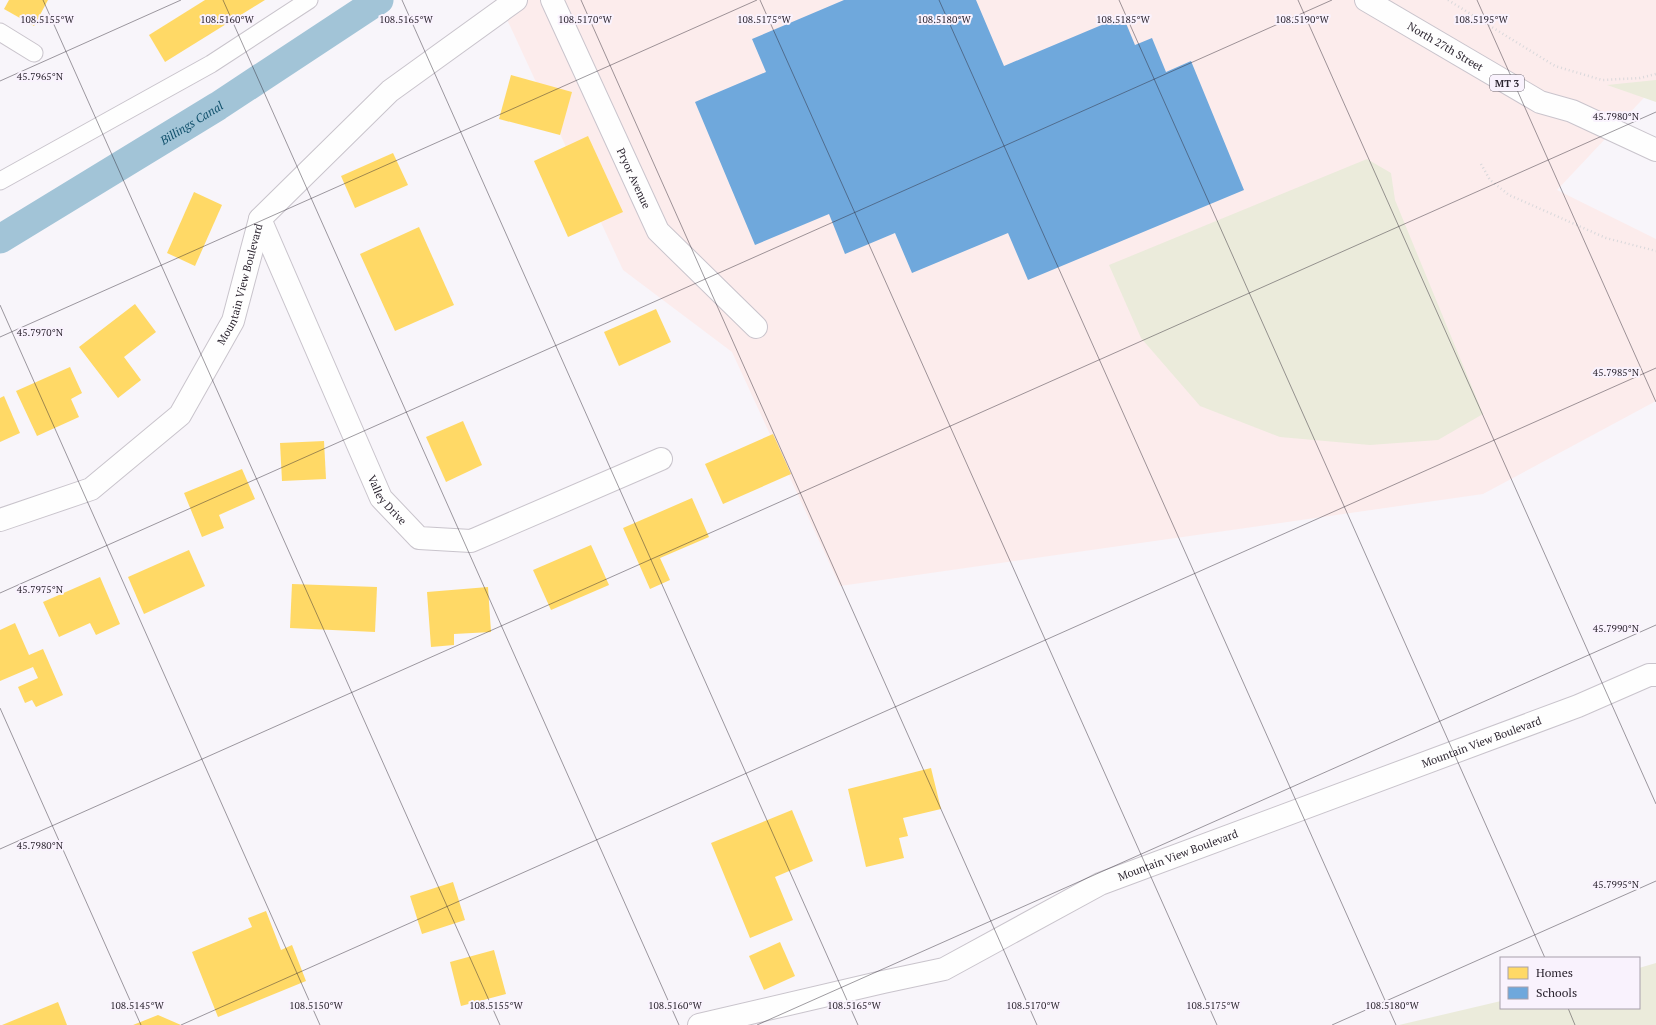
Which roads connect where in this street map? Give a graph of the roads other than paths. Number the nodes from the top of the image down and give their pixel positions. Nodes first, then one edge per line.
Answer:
1 (309, 0) edge
2 (516, 0) edge
3 (552, 0) edge
4 (1366, 0) edge
5 (0, 32) edge
6 (34, 53) dead end
7 (1572, 111) junction
8 (1656, 133) edge
9 (1656, 150) edge
10 (0, 181) edge
11 (260, 219) junction
12 (756, 327) dead end
13 (661, 459) dead end
14 (0, 520) edge
15 (1656, 675) edge
16 (699, 1025) edge

1 - 10 lane
2 - 11 street, Mountain View Boulevard
3 - 12 street, Pryor Avenue
4 - 7 street, North 27th Street / MT 3
5 - 6 lane
7 - 8 street
7 - 9 street, North 27th Street / MT 3
11 - 13 street, Valley Drive
11 - 14 street, Mountain View Boulevard
15 - 16 street, Mountain View Boulevard

